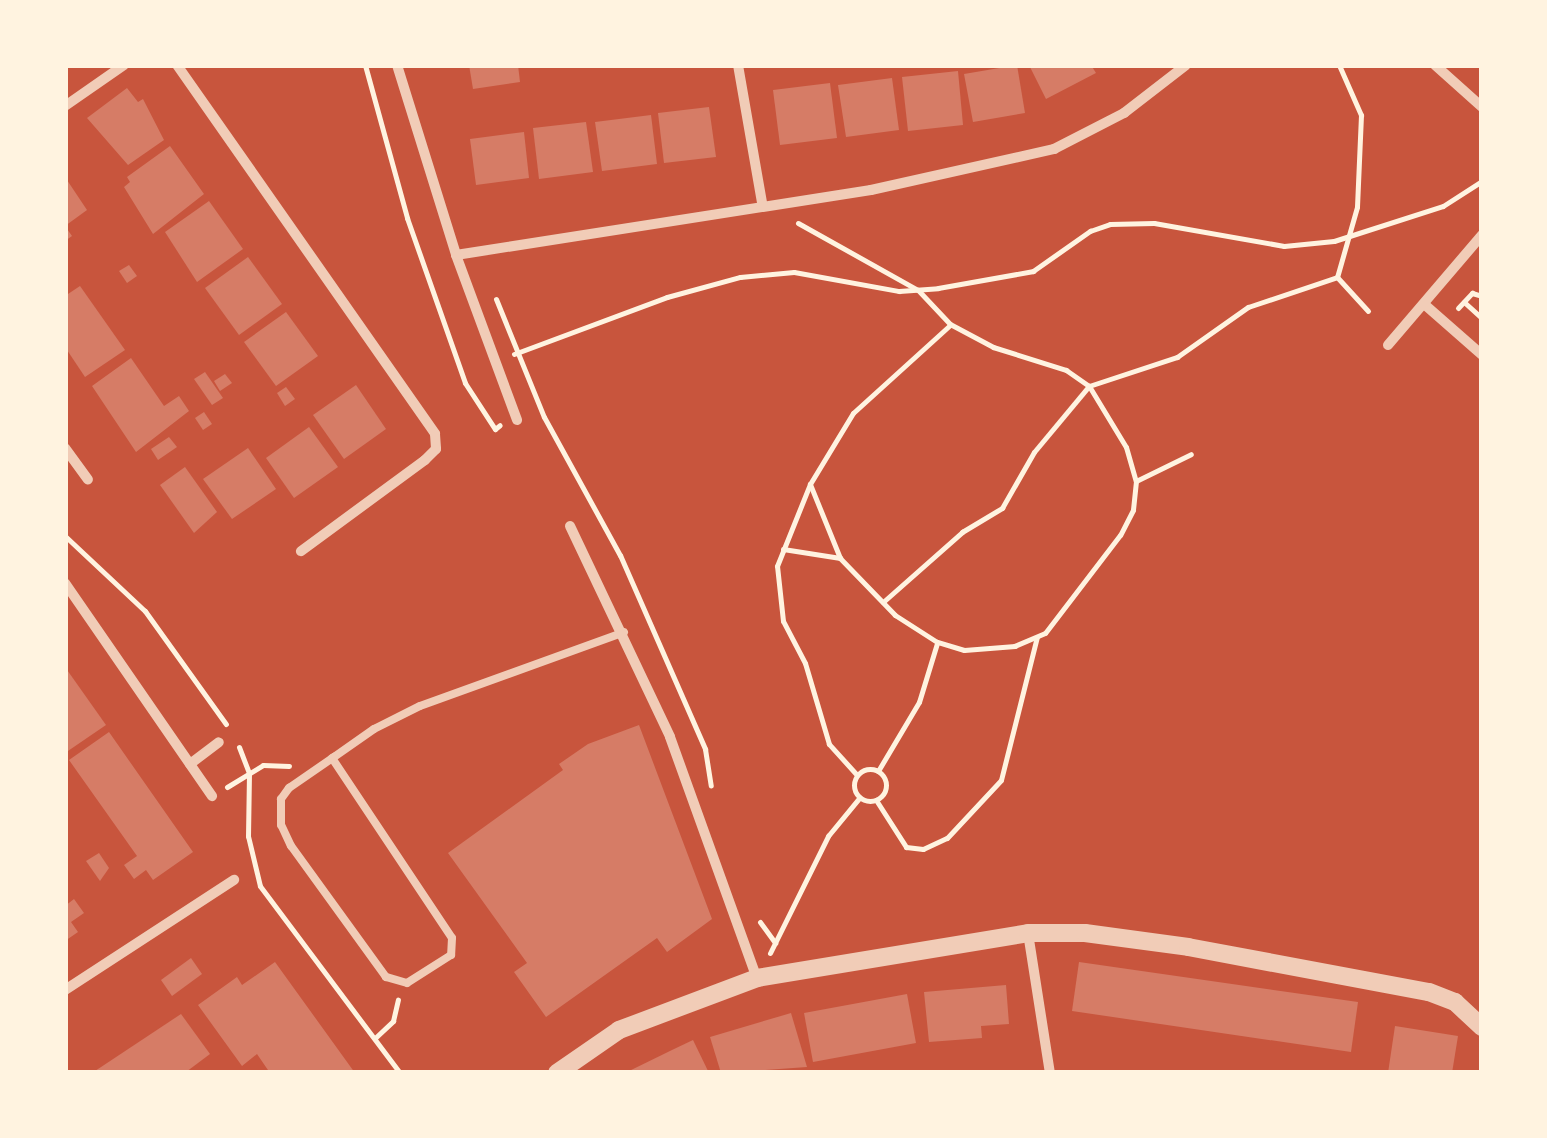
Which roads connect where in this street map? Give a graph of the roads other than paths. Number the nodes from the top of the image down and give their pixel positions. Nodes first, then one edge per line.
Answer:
1 (124, 65) edge
2 (177, 65) edge
3 (397, 65) edge
4 (738, 65) edge
5 (1186, 65) edge
6 (1435, 65) edge
7 (65, 106) edge
8 (1482, 107) edge
9 (762, 203) junction
10 (1482, 235) edge
11 (456, 255) junction
12 (1424, 304) junction
13 (1388, 346) dead end
14 (1482, 355) edge
15 (515, 417) road end
16 (65, 448) edge
17 (88, 480) dead end
18 (570, 526) dead end
19 (300, 551) dead end
20 (65, 583) edge
21 (624, 632) junction
22 (220, 742) dead end
23 (332, 758) junction
24 (190, 764) junction
25 (212, 796) road end
26 (234, 880) dead end
27 (1028, 934) junction
28 (758, 978) junction
29 (65, 990) edge
30 (1482, 1027) edge
31 (556, 1073) edge
32 (1050, 1073) edge

1 - 7 street
2 - 19 street
3 - 11 street
4 - 9 street
5 - 9 street
6 - 8 street
9 - 11 street
10 - 12 street
11 - 15 street
12 - 13 street
12 - 14 street
16 - 17 street
18 - 21 street
20 - 24 street
21 - 23 lane
21 - 28 street
22 - 24 street
23 - 23 lane
24 - 25 street
26 - 29 street
27 - 28 street
27 - 30 street
27 - 32 street
28 - 31 street

